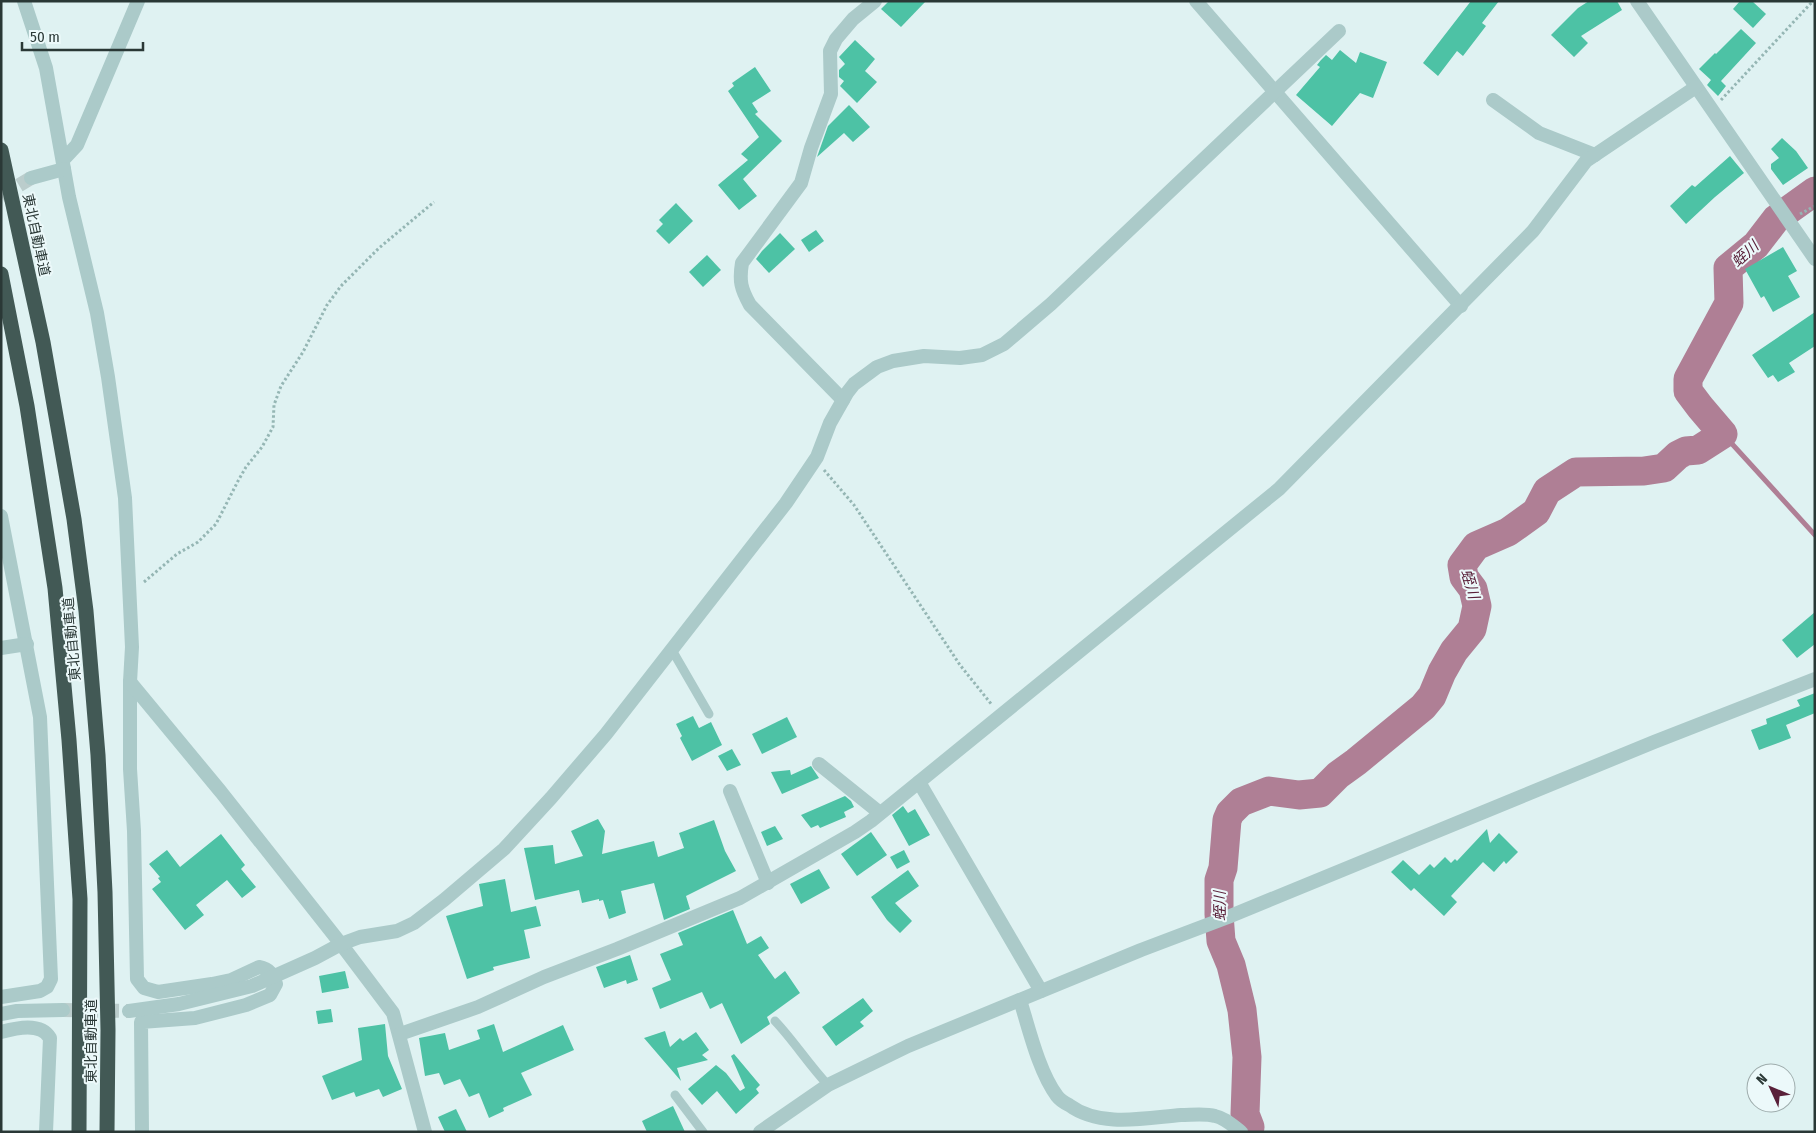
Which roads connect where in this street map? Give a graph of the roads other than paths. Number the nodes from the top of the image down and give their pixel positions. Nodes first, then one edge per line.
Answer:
1 (24, 1) edge
2 (138, 1) edge
3 (875, 1) edge
4 (1196, 1) edge
5 (1637, 1) edge
6 (1339, 31) dead end
7 (1696, 87) junction
8 (1275, 91) junction
9 (1493, 100) dead end
10 (1, 150) edge
11 (1595, 155) junction
12 (63, 164) junction
13 (31, 178) tunnel mouth
14 (1815, 259) edge
15 (1, 274) edge
16 (1461, 306) junction
17 (843, 400) junction
18 (1, 516) edge
19 (27, 644) junction
20 (1, 648) edge
21 (672, 650) junction
22 (1815, 679) edge
23 (130, 682) junction
24 (709, 714) dead end
25 (819, 764) dead end
26 (919, 782) junction
27 (730, 791) dead end
28 (880, 813) junction
29 (768, 883) junction
30 (341, 944) junction
31 (273, 976) junction
32 (1041, 991) junction
33 (1, 998) edge
34 (1020, 1000) junction
35 (63, 1010) tunnel mouth
36 (129, 1011) tunnel mouth
37 (1, 1014) edge
38 (775, 1021) dead end
39 (1, 1032) edge
40 (400, 1034) junction
41 (828, 1085) junction
42 (675, 1095) dead end
43 (46, 1132) edge
44 (79, 1132) edge
45 (107, 1132) edge
46 (142, 1132) edge
47 (425, 1132) edge
48 (703, 1132) edge
49 (760, 1132) edge
50 (1241, 1132) edge

1 - 12 street
2 - 12 street
3 - 17 street
4 - 8 street
5 - 7 street
6 - 8 street
7 - 11 street
7 - 14 street
8 - 16 street
8 - 17 street
9 - 11 street
10 - 45 highway, 東北自動車道
11 - 16 street
12 - 13 street
12 - 23 street
15 - 44 highway, 東北自動車道
16 - 26 street
17 - 21 street
18 - 19 street
19 - 20 street
19 - 33 street
21 - 24 lane
21 - 30 street
22 - 32 street
23 - 30 street
23 - 31 street
25 - 28 street
26 - 28 street
26 - 32 street
27 - 29 street
28 - 29 street
29 - 40 street
30 - 31 street
30 - 40 street
31 - 36 street
31 - 46 street
32 - 34 street
34 - 41 street
34 - 50 street
35 - 37 street
38 - 41 lane
39 - 43 street
40 - 47 street
41 - 49 street
42 - 48 lane

